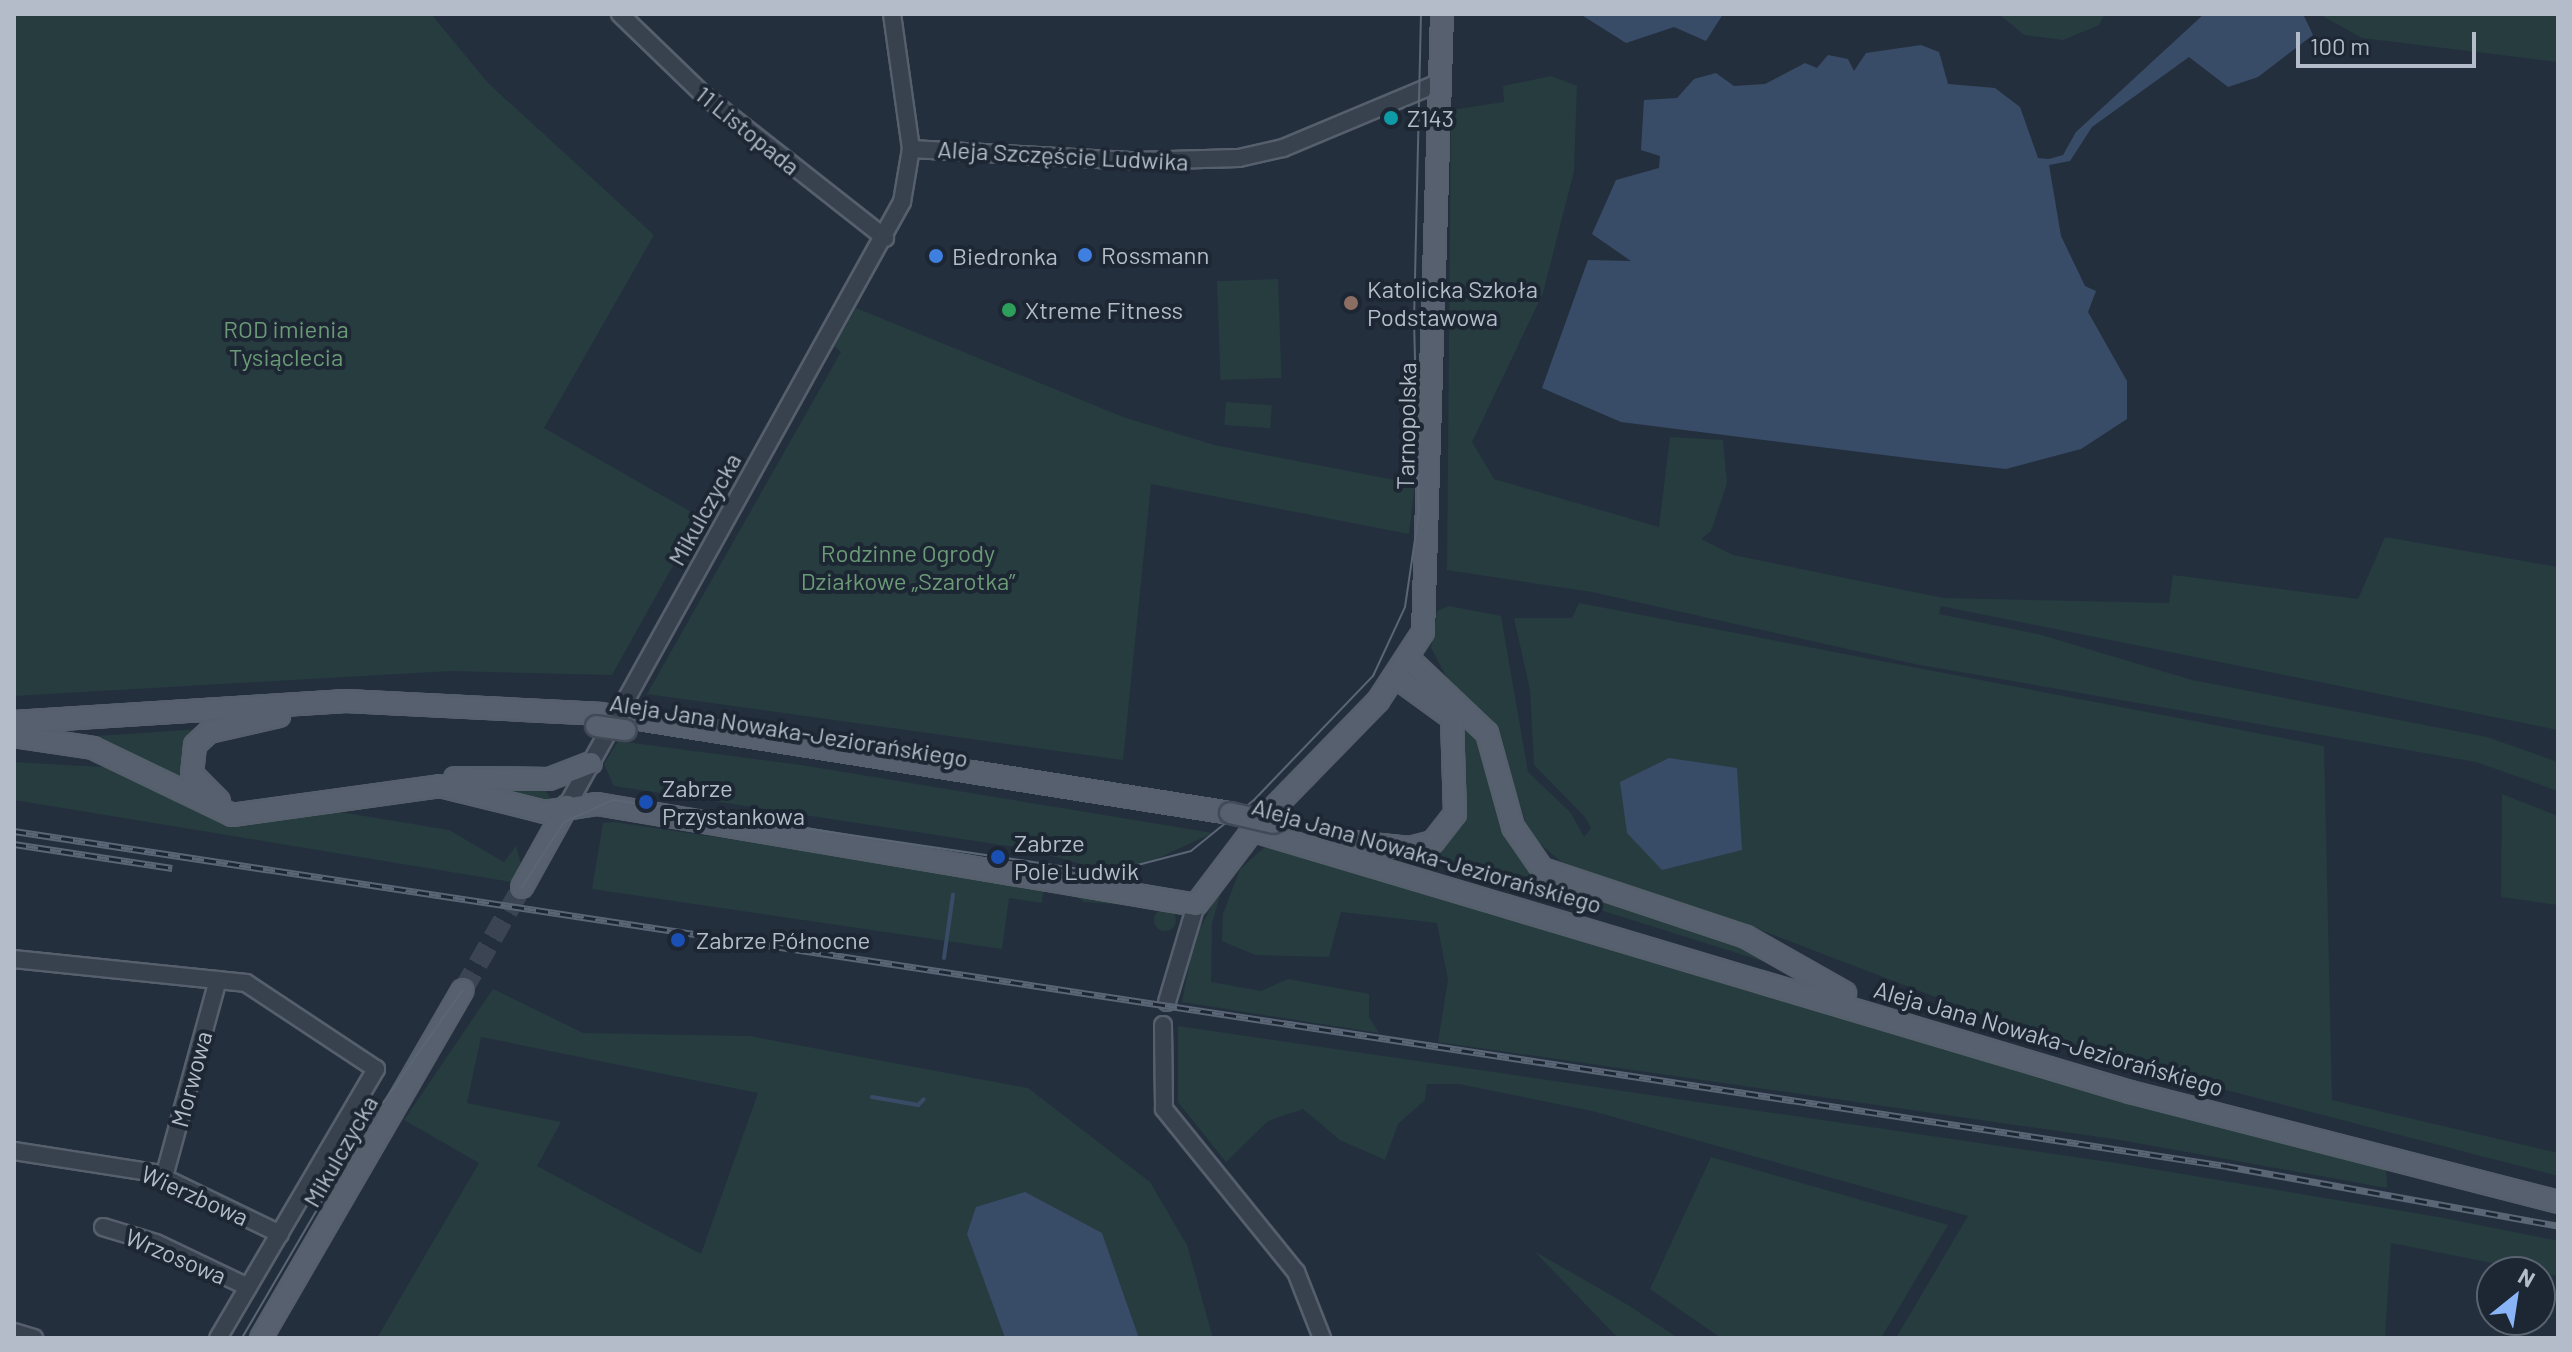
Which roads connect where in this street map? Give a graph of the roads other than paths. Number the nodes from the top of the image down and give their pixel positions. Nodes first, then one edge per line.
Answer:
1 (620, 14) edge
2 (892, 14) edge
3 (1442, 14) edge
4 (1441, 82) junction
5 (911, 149) junction
6 (885, 238) junction
7 (1414, 653) junction
8 (1397, 678) junction
9 (279, 716) junction
10 (600, 720) junction
11 (14, 722) edge
12 (14, 735) edge
13 (591, 763) junction
14 (537, 779) junction
15 (516, 805) junction
16 (567, 806) junction
17 (1269, 829) junction
18 (1352, 842) junction
19 (541, 852) junction
20 (522, 887) tunnel mouth
21 (1196, 905) junction
22 (14, 959) edge
23 (218, 980) junction
24 (463, 990) tunnel mouth
25 (1845, 993) junction
26 (1167, 1002) dead end
27 (1163, 1025) dead end
28 (14, 1151) edge
29 (164, 1177) junction
30 (2558, 1188) edge
31 (2558, 1202) edge
32 (103, 1227) dead end
33 (280, 1234) junction
34 (248, 1287) junction
35 (14, 1332) edge
36 (34, 1338) edge
37 (218, 1338) edge
38 (261, 1338) edge
39 (1322, 1338) edge

1 - 6 street, 11 Listopada
2 - 5 street, Mikulczycka
3 - 4 main road, Tarnopolska
4 - 5 street, Aleja Szczęście Ludwika
4 - 7 main road, Tarnopolska
5 - 6 street, Mikulczycka
6 - 13 street, Mikulczycka
7 - 8 main road
7 - 25 main road
8 - 18 main road
8 - 21 main road
9 - 10 main road, Aleja Jana Nowaka-Jeziorańskiego
9 - 12 main road, Aleja Jana Nowaka-Jeziorańskiego
9 - 14 main road
10 - 11 main road, Aleja Jana Nowaka-Jeziorańskiego
10 - 17 main road, Aleja Jana Nowaka-Jeziorańskiego, bridge
12 - 15 main road
13 - 14 main road
13 - 16 street, Mikulczycka
14 - 16 main road
15 - 16 main road
15 - 19 main road
16 - 19 main road, Mikulczycka
16 - 21 main road
17 - 18 main road, Aleja Jana Nowaka-Jeziorańskiego
17 - 31 main road, Aleja Jana Nowaka-Jeziorańskiego
18 - 25 main road, Aleja Jana Nowaka-Jeziorańskiego
19 - 20 main road, Mikulczycka
21 - 26 street
22 - 23 street
23 - 29 street, Morwowa
23 - 33 street, Mikulczycka
24 - 38 main road, Mikulczycka
25 - 30 main road, Aleja Jana Nowaka-Jeziorańskiego
27 - 39 street
28 - 29 street, Wierzbowa
29 - 33 street, Wierzbowa
32 - 34 street, Wrzosowa
33 - 34 street, Mikulczycka
34 - 37 street, Mikulczycka
35 - 36 street

